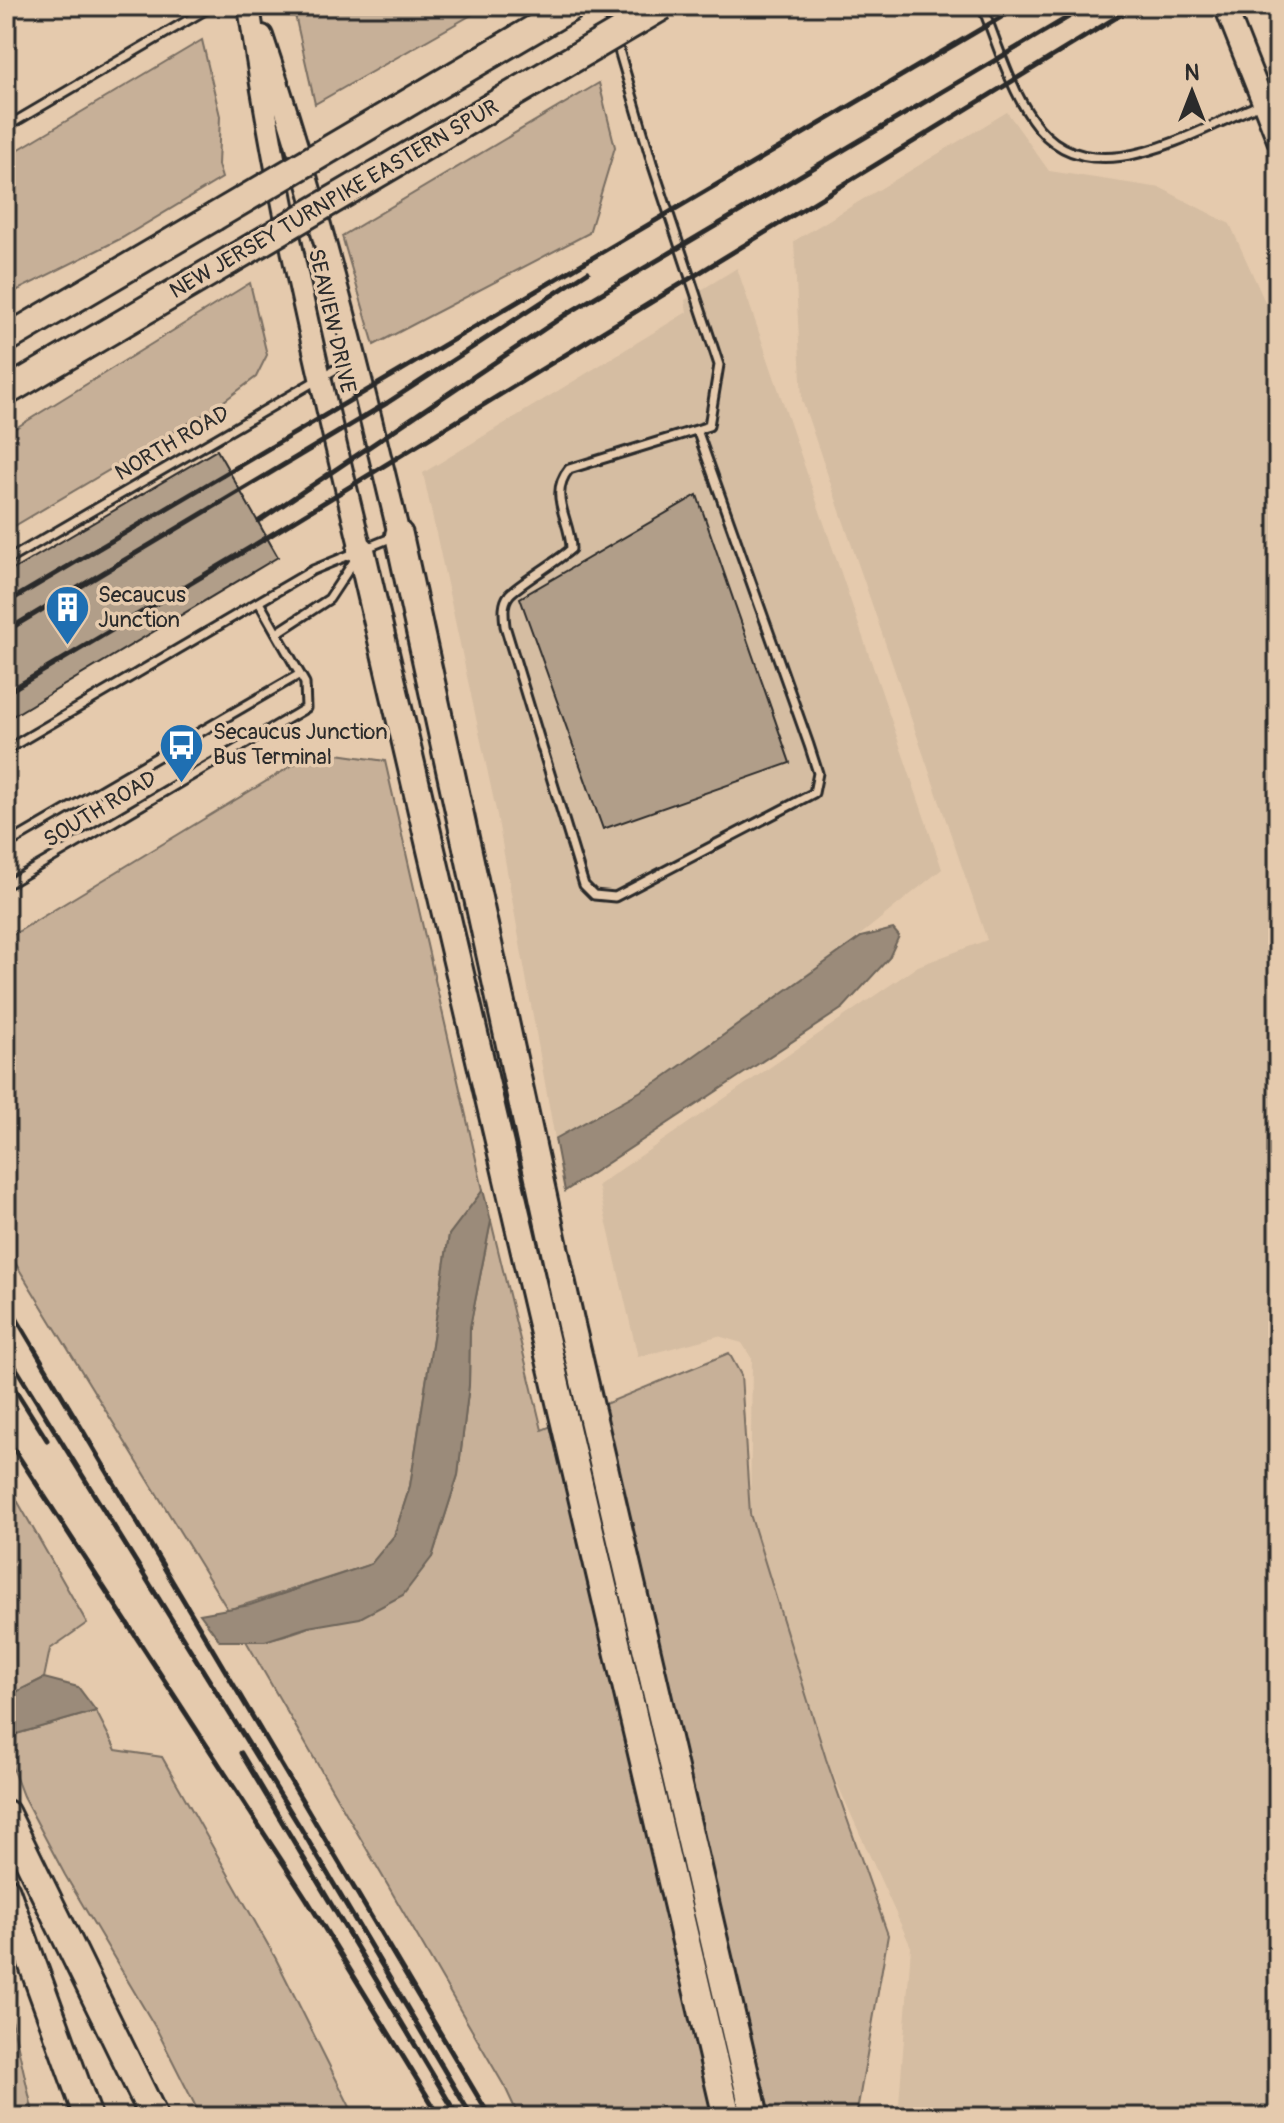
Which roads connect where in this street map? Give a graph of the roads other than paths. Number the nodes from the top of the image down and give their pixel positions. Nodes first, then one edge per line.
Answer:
1 (212, 6) edge
2 (250, 6) edge
3 (573, 6) edge
4 (606, 6) edge
5 (663, 6) edge
6 (982, 6) edge
7 (1225, 6) edge
8 (1263, 103) junction
9 (6, 127) edge
10 (1278, 140) edge
11 (6, 339) edge
12 (357, 357) junction
13 (319, 378) junction
14 (6, 392) edge
15 (697, 430) junction
16 (399, 535) junction
17 (361, 550) junction
18 (6, 561) edge
19 (260, 604) junction
20 (277, 633) junction
21 (300, 674) junction
22 (6, 750) edge
23 (6, 845) edge
24 (6, 885) edge
25 (6, 1814) edge
26 (6, 1891) edge
27 (88, 2117) edge
28 (154, 2117) edge
29 (727, 2117) edge
30 (755, 2117) edge

1 - 9 lane
2 - 12 main road, SEAVIEW DRIVE
2 - 13 main road, SEAVIEW DRIVE
3 - 11 highway, NEW JERSEY TURNPIKE EASTERN SPUR, bridge
4 - 15 lane
5 - 14 highway, NEW JERSEY TURNPIKE EASTERN SPUR, bridge
6 - 8 lane
7 - 8 main road
8 - 10 main road
12 - 13 lane, NORTH ROAD
12 - 16 main road, SEAVIEW DRIVE
13 - 17 main road, SEAVIEW DRIVE
13 - 18 lane, NORTH ROAD
15 - 15 lane
16 - 17 lane
16 - 30 highway
17 - 19 lane
17 - 20 lane
17 - 29 highway
19 - 20 lane, SOUTH ROAD
19 - 22 lane
20 - 21 lane, SOUTH ROAD
21 - 23 lane
21 - 24 lane, SOUTH ROAD
25 - 28 highway
26 - 27 highway

